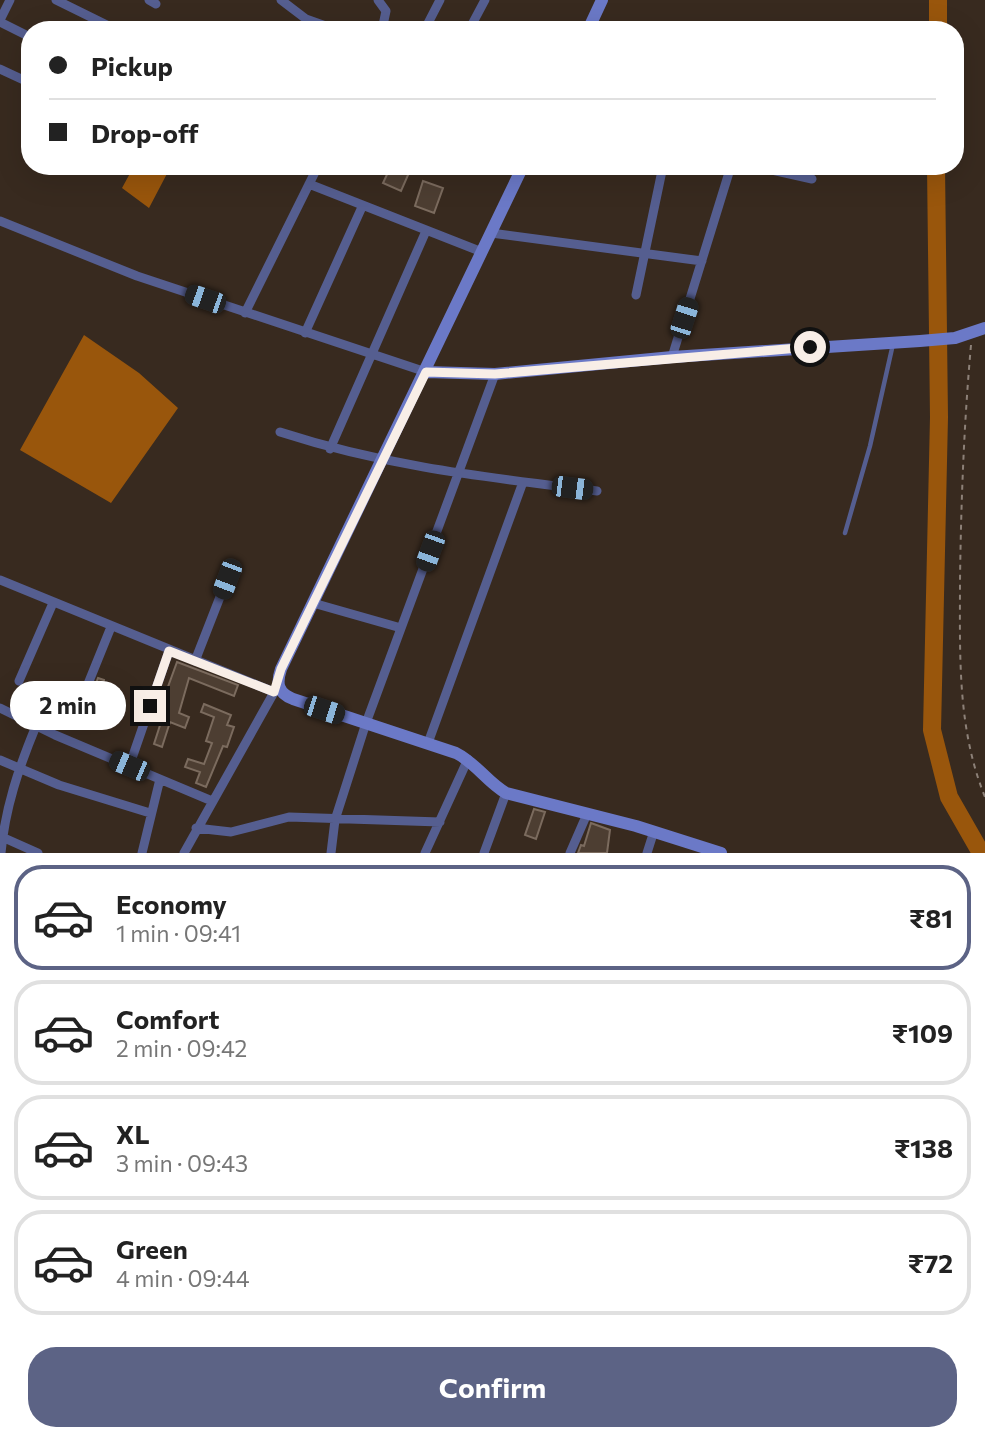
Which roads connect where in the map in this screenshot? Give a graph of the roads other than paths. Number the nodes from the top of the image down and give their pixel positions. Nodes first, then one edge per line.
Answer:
1 (10, 0) edge
2 (56, 0) edge
3 (281, 0) edge
4 (378, 0) edge
5 (440, 0) edge
6 (485, 0) edge
7 (602, 0) edge
8 (0, 21) edge
9 (99, 21) edge
10 (312, 21) edge
11 (384, 21) edge
12 (429, 21) edge
13 (474, 21) edge
14 (592, 21) edge
15 (21, 32) edge
16 (0, 69) edge
17 (21, 79) edge
18 (314, 175) edge
19 (515, 175) edge
20 (661, 175) edge
21 (728, 175) edge
22 (798, 175) edge
23 (812, 178) dead end
24 (309, 184) junction
25 (362, 207) junction
26 (0, 221) edge
27 (426, 231) junction
28 (491, 233) junction
29 (482, 253) junction
30 (645, 253) junction
31 (702, 261) junction
32 (636, 295) dead end
33 (245, 313) junction
34 (985, 328) edge
35 (305, 333) junction
36 (893, 343) junction
37 (372, 356) junction
38 (673, 357) junction
39 (426, 372) junction
40 (495, 374) junction
41 (280, 432) dead end
42 (330, 449) junction
43 (383, 462) junction
44 (458, 475) junction
45 (523, 482) junction
46 (597, 491) dead end
47 (845, 533) dead end
48 (227, 579) dead end
49 (0, 580) edge
50 (53, 603) junction
51 (313, 603) junction
52 (111, 628) junction
53 (401, 628) junction
54 (169, 651) junction
55 (195, 661) junction
56 (19, 681) dead end
57 (276, 689) junction
58 (0, 708) edge
59 (75, 716) dead end
60 (366, 723) junction
61 (36, 726) junction
62 (428, 743) junction
63 (468, 759) junction
64 (0, 760) edge
65 (129, 766) junction
66 (19, 768) junction
67 (160, 779) junction
68 (506, 793) junction
69 (212, 801) junction
70 (3, 812) edge
71 (149, 813) junction
72 (587, 814) junction
73 (335, 820) junction
74 (440, 822) junction
75 (197, 828) junction
76 (654, 831) junction
77 (2, 837) junction
78 (700, 849) edge
79 (1, 853) edge
80 (38, 853) edge
81 (142, 853) edge
82 (184, 853) edge
83 (331, 853) edge
84 (425, 853) edge
85 (484, 853) edge
86 (570, 853) edge
87 (648, 853) edge
88 (721, 853) edge

1 - 8 street
2 - 9 street
3 - 10 street
4 - 11 street
5 - 12 street
6 - 13 street
7 - 14 street
8 - 15 street
16 - 17 street
18 - 24 street
19 - 28 street
20 - 30 street
21 - 31 street
22 - 23 street
24 - 25 street
24 - 33 street
25 - 27 street
25 - 35 street
26 - 33 street
27 - 29 street
27 - 37 street
28 - 29 street
28 - 30 street
29 - 39 street
30 - 31 street
30 - 32 street
31 - 38 street
33 - 35 street
34 - 36 street
35 - 37 street
36 - 38 street
36 - 47 lane
37 - 39 street
37 - 42 street
38 - 40 street
39 - 40 street
39 - 43 street
40 - 44 street
41 - 42 street
42 - 43 street
43 - 44 street
43 - 51 street
44 - 45 street
44 - 53 street
45 - 46 street
45 - 62 street
48 - 55 street
49 - 50 street
50 - 52 street
50 - 56 street
51 - 53 street
51 - 57 street
52 - 54 street
52 - 59 street
53 - 60 street
54 - 55 street
54 - 65 street
55 - 57 street
57 - 60 street
57 - 69 street
58 - 61 street
60 - 62 street
60 - 73 street
61 - 65 street
61 - 66 street
62 - 63 street
63 - 68 street
63 - 74 street
64 - 66 street
65 - 67 street
66 - 70 street
66 - 71 street
67 - 69 street
67 - 71 street
68 - 72 street
68 - 85 street
69 - 75 street
70 - 77 street
71 - 81 street
72 - 76 street
72 - 86 street
73 - 74 street
73 - 75 street
73 - 83 street
74 - 84 street
75 - 82 street
76 - 78 street
76 - 87 street
77 - 79 street
77 - 80 street
78 - 88 street

